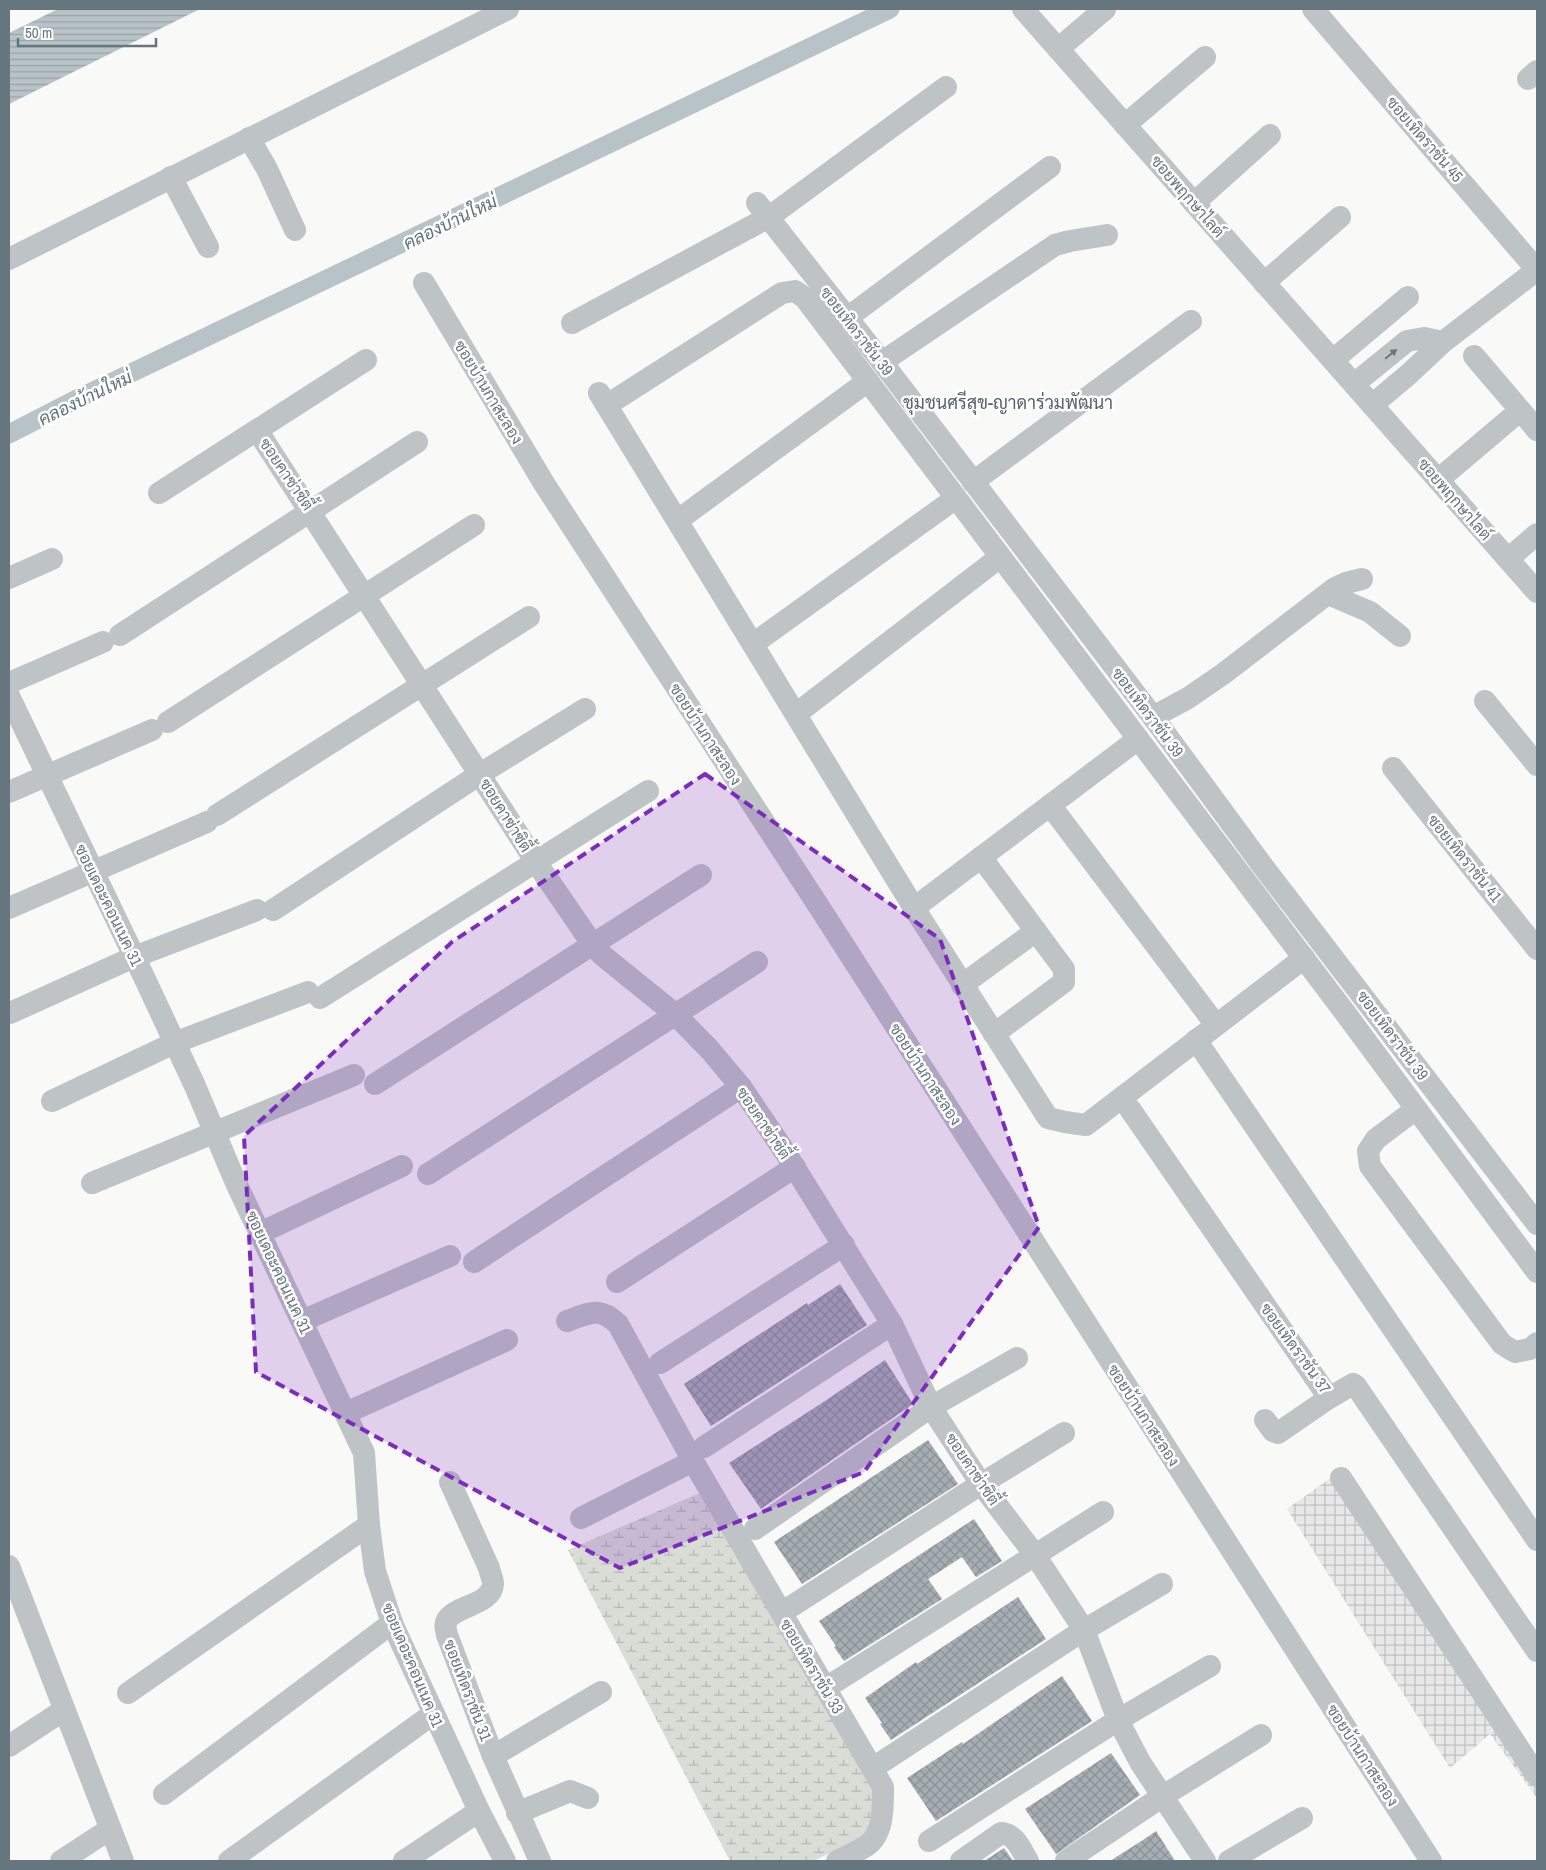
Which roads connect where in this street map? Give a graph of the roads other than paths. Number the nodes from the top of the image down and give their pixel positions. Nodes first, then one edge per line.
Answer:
1 (508, 9) edge
2 (1023, 9) edge
3 (1105, 9) edge
4 (1313, 9) edge
5 (1058, 49) junction
6 (1205, 57) dead end
7 (946, 87) dead end
8 (1125, 125) junction
9 (1270, 135) dead end
10 (249, 138) junction
11 (1050, 167) dead end
12 (171, 177) junction
13 (1194, 203) junction
14 (763, 210) junction
15 (1340, 217) dead end
16 (295, 230) dead end
17 (1106, 235) dead end
18 (208, 247) dead end
19 (9, 259) edge
20 (1537, 270) edge
21 (424, 283) dead end
22 (1264, 283) junction
23 (1408, 298) dead end
24 (847, 318) junction
25 (1191, 321) dead end
26 (572, 323) dead end
27 (1443, 342) junction
28 (1474, 356) dead end
29 (366, 360) dead end
30 (1333, 360) junction
31 (882, 362) junction
32 (868, 381) junction
33 (1354, 384) junction
34 (1372, 406) junction
35 (1510, 419) dead end
36 (257, 430) junction
37 (1537, 430) edge
38 (417, 442) dead end
39 (1438, 480) junction
40 (973, 482) junction
41 (159, 493) dead end
42 (956, 498) junction
43 (311, 511) junction
44 (678, 520) junction
45 (474, 525) dead end
46 (1537, 534) edge
47 (1000, 557) junction
48 (52, 559) dead end
49 (1508, 559) junction
50 (9, 578) edge
51 (1362, 579) dead end
52 (1537, 592) edge
53 (1328, 594) junction
54 (365, 595) junction
55 (529, 617) dead end
56 (1400, 636) dead end
57 (754, 644) junction
58 (9, 683) edge
59 (422, 684) junction
60 (9, 696) edge
61 (1485, 701) dead end
62 (585, 710) dead end
63 (796, 714) junction
64 (1152, 717) junction
65 (1138, 739) junction
66 (1537, 765) edge
67 (1393, 768) dead end
68 (480, 774) junction
69 (47, 776) junction
70 (648, 791) dead end
71 (9, 792) edge
72 (1050, 805) junction
73 (982, 857) junction
74 (536, 862) junction
75 (93, 873) junction
76 (702, 875) dead end
77 (9, 908) edge
78 (914, 908) junction
79 (1036, 931) junction
80 (593, 945) junction
81 (1537, 949) edge
82 (134, 957) junction
83 (1304, 958) junction
84 (757, 962) dead end
85 (962, 985) junction
86 (10, 1013) dead end
87 (675, 1014) junction
88 (1216, 1025) junction
89 (994, 1034) junction
90 (1196, 1040) junction
91 (174, 1043) junction
92 (354, 1075) dead end
93 (376, 1084) dead end
94 (741, 1087) junction
95 (52, 1101) dead end
96 (1130, 1109) dead end
97 (1416, 1109) junction
98 (214, 1132) junction
99 (402, 1166) dead end
100 (795, 1168) junction
101 (428, 1174) dead end
102 (92, 1183) dead end
103 (1537, 1224) edge
104 (260, 1233) junction
105 (844, 1245) junction
106 (450, 1256) dead end
107 (474, 1262) dead end
108 (1537, 1272) edge
109 (617, 1282) dead end
110 (302, 1321) junction
111 (567, 1321) dead end
112 (892, 1324) junction
113 (507, 1340) dead end
114 (1537, 1343) edge
115 (1017, 1358) dead end
116 (660, 1363) dead end
117 (1329, 1398) junction
118 (931, 1407) junction
119 (346, 1413) junction
120 (1265, 1420) dead end
121 (1064, 1433) dead end
122 (699, 1454) junction
123 (1341, 1478) dead end
124 (450, 1482) dead end
125 (980, 1484) junction
126 (1103, 1512) dead end
127 (581, 1518) dead end
128 (369, 1525) junction
129 (755, 1530) dead end
130 (1537, 1538) edge
131 (1035, 1555) junction
132 (9, 1566) edge
133 (1162, 1584) dead end
134 (792, 1606) dead end
135 (392, 1623) junction
136 (1084, 1630) junction
137 (1537, 1652) edge
138 (1210, 1666) dead end
139 (835, 1682) dead end
140 (601, 1692) dead end
141 (128, 1693) dead end
142 (64, 1710) junction
143 (433, 1714) junction
144 (1118, 1720) junction
145 (1261, 1735) dead end
146 (9, 1746) edge
147 (493, 1756) junction
148 (882, 1762) dead end
149 (1537, 1776) edge
150 (164, 1794) dead end
151 (1163, 1796) junction
152 (588, 1798) dead end
153 (479, 1811) junction
154 (517, 1813) junction
155 (1302, 1818) dead end
156 (110, 1829) junction
157 (929, 1840) dead end
158 (873, 1853) edge
159 (61, 1861) edge
160 (123, 1861) edge
161 (229, 1861) edge
162 (404, 1861) edge
163 (505, 1861) edge
164 (540, 1861) edge
165 (837, 1861) edge
166 (961, 1861) edge
167 (1028, 1861) edge
168 (1066, 1861) edge
169 (1205, 1861) edge
170 (1229, 1861) edge
171 (1431, 1861) edge

1 - 10 street
2 - 5 street, ซอยพฤกษาไลต์
3 - 5 street
4 - 20 street, ซอยเทิดราชัน 45
5 - 8 street, ซอยพฤกษาไลต์
6 - 8 street
7 - 14 street
8 - 13 street, ซอยพฤกษาไลต์
9 - 13 street
10 - 12 street
10 - 16 street
11 - 24 street
12 - 18 street
12 - 19 street
13 - 22 street, ซอยพฤกษาไลต์
14 - 24 street, ซอยเทิดราชัน 39
14 - 26 street
15 - 22 street
17 - 31 street
20 - 27 street
21 - 171 street, ซอยบ้านกาสะลอง
22 - 30 street, ซอยพฤกษาไลต์
23 - 30 street
24 - 31 street, ซอยเทิดราชัน 39
25 - 40 street
33 -> 27 street
27 - 34 street
28 - 37 street
29 - 36 street
30 - 33 street, ซอยพฤกษาไลต์
31 - 40 street, ซอยเทิดราชัน 39
32 - 42 street
32 - 44 street
32 - 44 street
33 - 34 street, ซอยพฤกษาไลต์
34 - 39 street, ซอยพฤกษาไลต์
35 - 39 street
36 - 41 street
36 - 43 street, ซอยคาซ่าซิตี้
38 - 43 street
39 - 49 street, ซอยพฤกษาไลต์
40 - 64 street, ซอยเทิดราชัน 39
42 - 47 street
42 - 57 street
43 - 54 street, ซอยคาซ่าซิตี้
43 - 58 street
44 - 57 street
45 - 54 street
46 - 49 street
47 - 63 street
47 - 65 street
48 - 50 street
49 - 52 street, ซอยพฤกษาไลต์
51 - 53 street
53 - 56 street
53 - 64 street
54 - 59 street, ซอยคาซ่าซิตี้
54 - 69 street
55 - 59 street
57 - 63 street
59 - 68 street, ซอยคาซ่าซิตี้
59 - 75 street
60 - 69 street, ซอยเดอะคอนเนค 31
61 - 66 street
62 - 68 street
63 - 78 street
64 - 103 street, ซอยเทิดราชัน 39
65 - 72 street
65 - 83 street
67 - 81 street, ซอยเทิดราชัน 41
68 - 74 street, ซอยคาซ่าซิตี้
68 - 82 street
69 - 71 street
69 - 75 street, ซอยเดอะคอนเนค 31
70 - 74 street
72 - 73 street
72 - 88 street
73 - 78 street
73 - 79 street
74 - 80 street, ซอยคาซ่าซิตี้
74 - 91 street
75 - 77 street
75 - 82 street, ซอยเดอะคอนเนค 31
76 - 80 street
78 - 85 street
79 - 85 street
79 - 89 street
80 - 87 street, ซอยคาซ่าซิตี้
80 - 93 street
82 - 86 street
82 - 91 street, ซอยเดอะคอนเนค 31
83 - 88 street
83 - 97 street
84 - 87 street
85 - 89 street
87 - 94 street, ซอยคาซ่าซิตี้
87 - 101 street
88 - 90 street
89 - 90 street
90 - 130 street
91 - 95 street
91 - 98 street, ซอยเดอะคอนเนค 31
92 - 98 street
94 - 100 street, ซอยคาซ่าซิตี้
94 - 107 street
96 - 117 street, ซอยเทิดราชัน 37
97 - 108 street
97 - 114 street
98 - 102 street
98 - 104 street, ซอยเดอะคอนเนค 31
99 - 104 street
100 - 105 street, ซอยคาซ่าซิตี้
100 - 109 street
104 - 110 street, ซอยเดอะคอนเนค 31
105 - 112 street, ซอยคาซ่าซิตี้
105 - 116 street
106 - 110 street
110 - 119 street, ซอยเดอะคอนเนค 31
111 - 122 street, ซอยเทิดราชัน 33
112 - 118 street, ซอยคาซ่าซิตี้
112 - 122 street
113 - 119 street
115 - 118 street
117 - 120 street
117 - 137 street, ซอยเทิดราชัน 37
118 - 125 street, ซอยคาซ่าซิตี้
118 - 129 street
119 - 128 street, ซอยเดอะคอนเนค 31
121 - 125 street
122 - 127 street
122 - 158 street, ซอยเทิดราชัน 33
123 - 149 street
124 - 147 street, ซอยเทิดราชัน 31
125 - 131 street, ซอยคาซ่าซิตี้
125 - 134 street
126 - 131 street
128 - 135 street, ซอยเดอะคอนเนค 31
128 - 141 street
131 - 136 street, ซอยคาซ่าซิตี้
131 - 139 street
132 - 142 street
133 - 136 street
135 - 143 street, ซอยเดอะคอนเนค 31
135 - 150 street
136 - 144 street, ซอยคาซ่าซิตี้
136 - 148 street
138 - 144 street
140 - 147 street
142 - 146 street
142 - 156 street
143 - 153 street, ซอยเดอะคอนเนค 31
143 - 161 street
144 - 151 street, ซอยคาซ่าซิตี้
144 - 157 street
145 - 151 street
147 - 154 street, ซอยเทิดราชัน 31
151 - 168 street
151 - 169 street, ซอยคาซ่าซิตี้
152 - 154 street
153 - 162 street
153 - 163 street, ซอยเดอะคอนเนค 31
154 - 164 street, ซอยเทิดราชัน 31
155 - 170 street
156 - 159 street
156 - 160 street
158 - 165 street, ซอยเทิดราชัน 33
166 - 167 street

